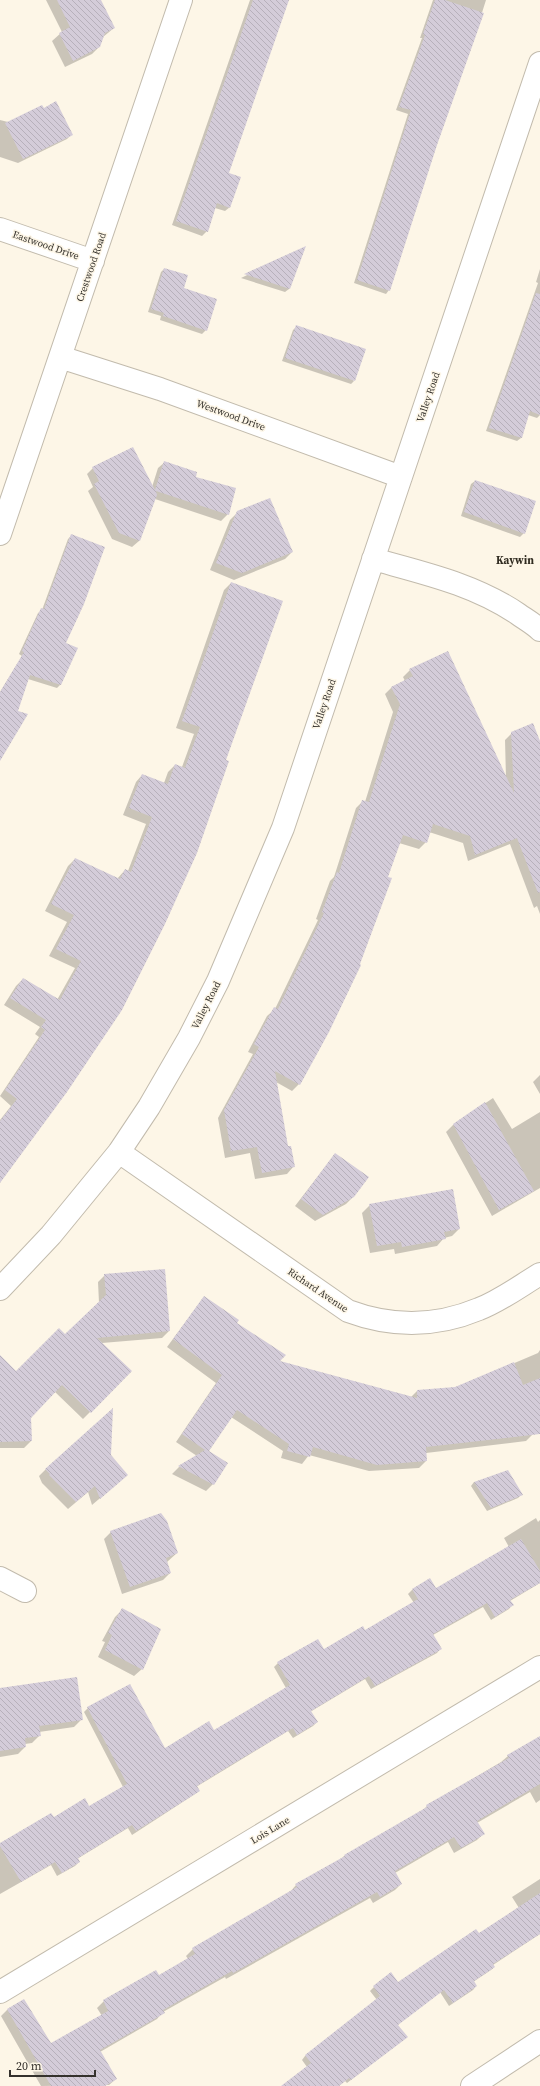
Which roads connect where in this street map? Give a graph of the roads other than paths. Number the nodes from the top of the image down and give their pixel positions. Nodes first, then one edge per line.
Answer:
1 (181, 0) edge
2 (540, 63) edge
3 (0, 229) edge
4 (93, 261) junction
5 (60, 357) junction
6 (401, 477) junction
7 (0, 534) edge
8 (373, 559) junction
9 (540, 630) edge
10 (119, 1152) junction
11 (540, 1274) edge
12 (0, 1289) edge
13 (0, 1578) edge
14 (25, 1591) dead end
15 (540, 1667) edge
16 (0, 1992) edge
17 (540, 2042) edge
18 (472, 2086) edge

1 - 4 street, Crestwood Road
2 - 6 street, Valley Road
3 - 4 street, Eastwood Drive
4 - 5 street, Crestwood Road
5 - 6 street, Westwood Drive
5 - 7 street, Crestwood Road
6 - 8 street, Valley Road
8 - 9 street
8 - 10 street, Valley Road
10 - 11 street, Richard Avenue
10 - 12 street, Valley Road
13 - 14 street
15 - 16 street, Lois Lane
17 - 18 street

